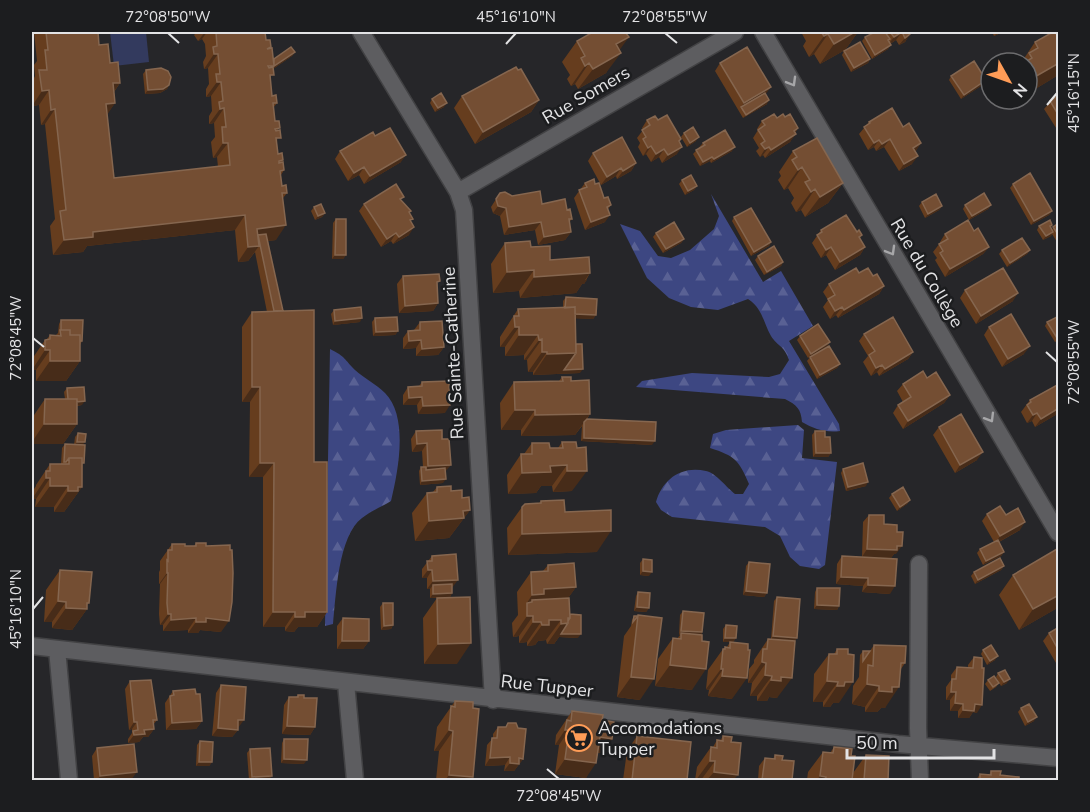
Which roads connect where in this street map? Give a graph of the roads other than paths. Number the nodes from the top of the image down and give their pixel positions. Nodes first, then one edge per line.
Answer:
1 (361, 32) edge
2 (735, 32) edge
3 (763, 32) edge
4 (458, 192) junction
5 (1059, 533) edge
6 (919, 564) dead end
7 (32, 646) edge
8 (57, 649) junction
9 (346, 683) junction
10 (493, 699) junction
11 (919, 746) junction
12 (1059, 758) edge
13 (69, 780) edge
14 (355, 780) edge
15 (920, 780) edge

1 - 4 street, Rue Sainte-Catherine
2 - 4 street, Rue Somers
3 -> 5 street, Rue du Collège
4 - 10 street, Rue Sainte-Catherine
6 - 11 street
7 - 8 street, Rue Tupper
8 - 9 street, Rue Tupper
8 - 13 street
9 - 10 street, Rue Tupper
9 - 14 street
10 - 11 street, Rue Tupper
11 - 12 street, Rue Tupper
11 - 15 street

